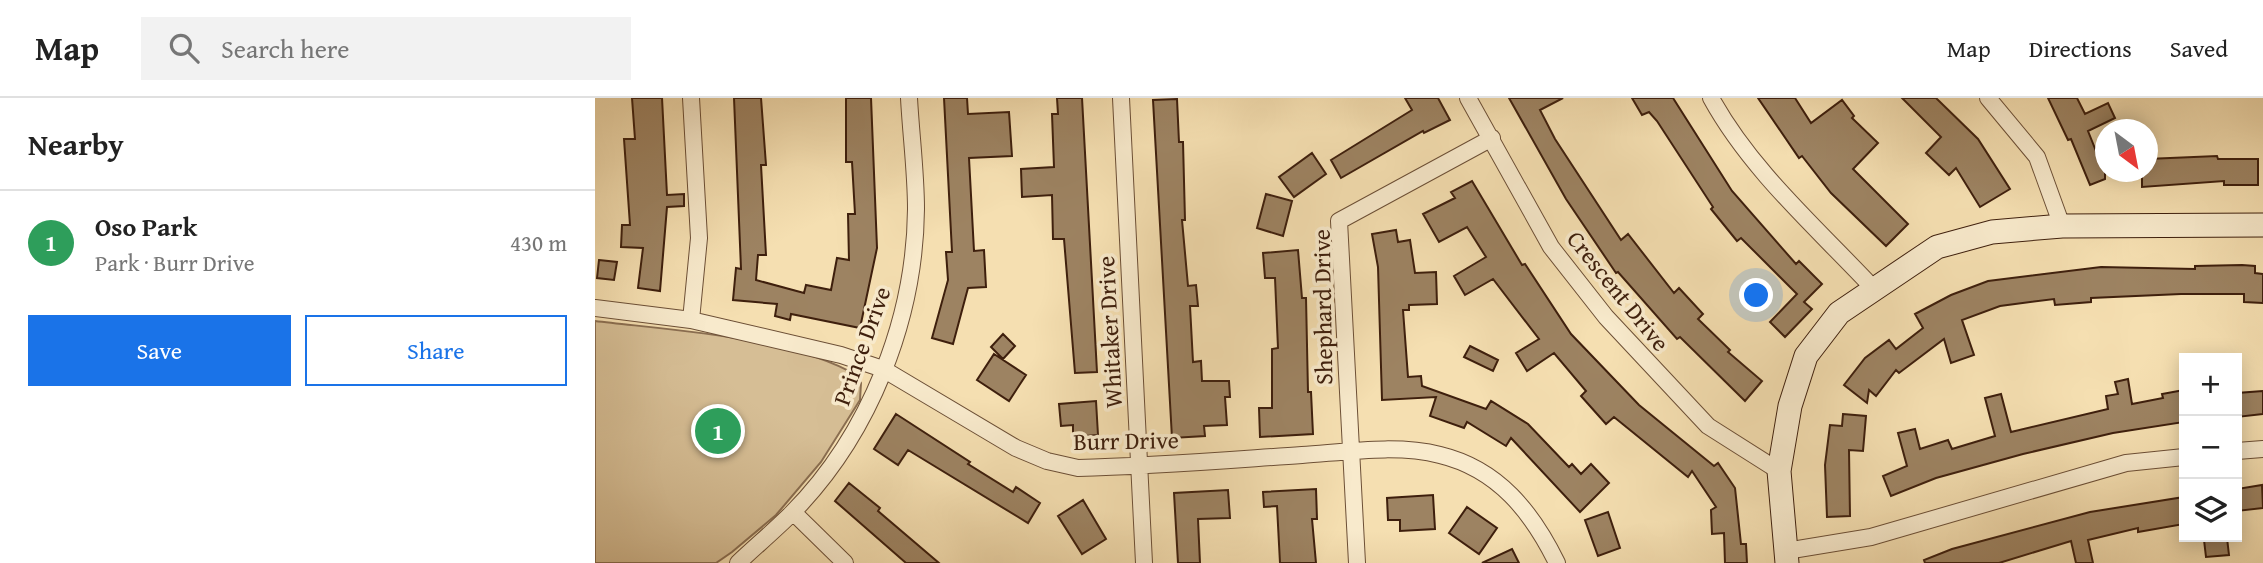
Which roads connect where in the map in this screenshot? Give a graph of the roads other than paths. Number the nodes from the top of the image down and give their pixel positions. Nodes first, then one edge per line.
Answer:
1 (691, 98) edge
2 (909, 98) edge
3 (1121, 98) edge
4 (1468, 98) edge
5 (1711, 98) edge
6 (1988, 98) edge
7 (1492, 138) junction
8 (2263, 225) edge
9 (2062, 226) junction
10 (1874, 289) junction
11 (595, 308) edge
12 (691, 320) junction
13 (883, 369) junction
14 (2263, 449) edge
15 (2242, 451) edge
16 (1351, 452) junction
17 (2179, 458) edge
18 (1139, 466) junction
19 (1779, 471) junction
20 (793, 512) junction
21 (1787, 557) edge
22 (738, 563) edge
23 (845, 563) edge
24 (1144, 563) edge
25 (1356, 563) edge
26 (1557, 563) edge

1 - 12 street
2 - 13 street, Prince Drive
3 - 18 street, Whitaker Drive
4 - 7 street, Crescent Drive
5 - 10 street
6 - 9 street
7 - 16 street, Shephard Drive
7 - 19 street, Crescent Drive
8 - 9 street
9 - 10 street
10 - 19 street
11 - 12 street, Burr Drive
12 - 13 street, Burr Drive
13 - 18 street, Burr Drive
13 - 20 street, Prince Drive
14 - 15 street
16 - 18 street, Burr Drive
16 - 25 street, Shephard Drive
16 - 26 street, Burr Drive
17 - 21 street
18 - 24 street, Whitaker Drive
19 - 21 street
20 - 22 street, Prince Drive
20 - 23 street

